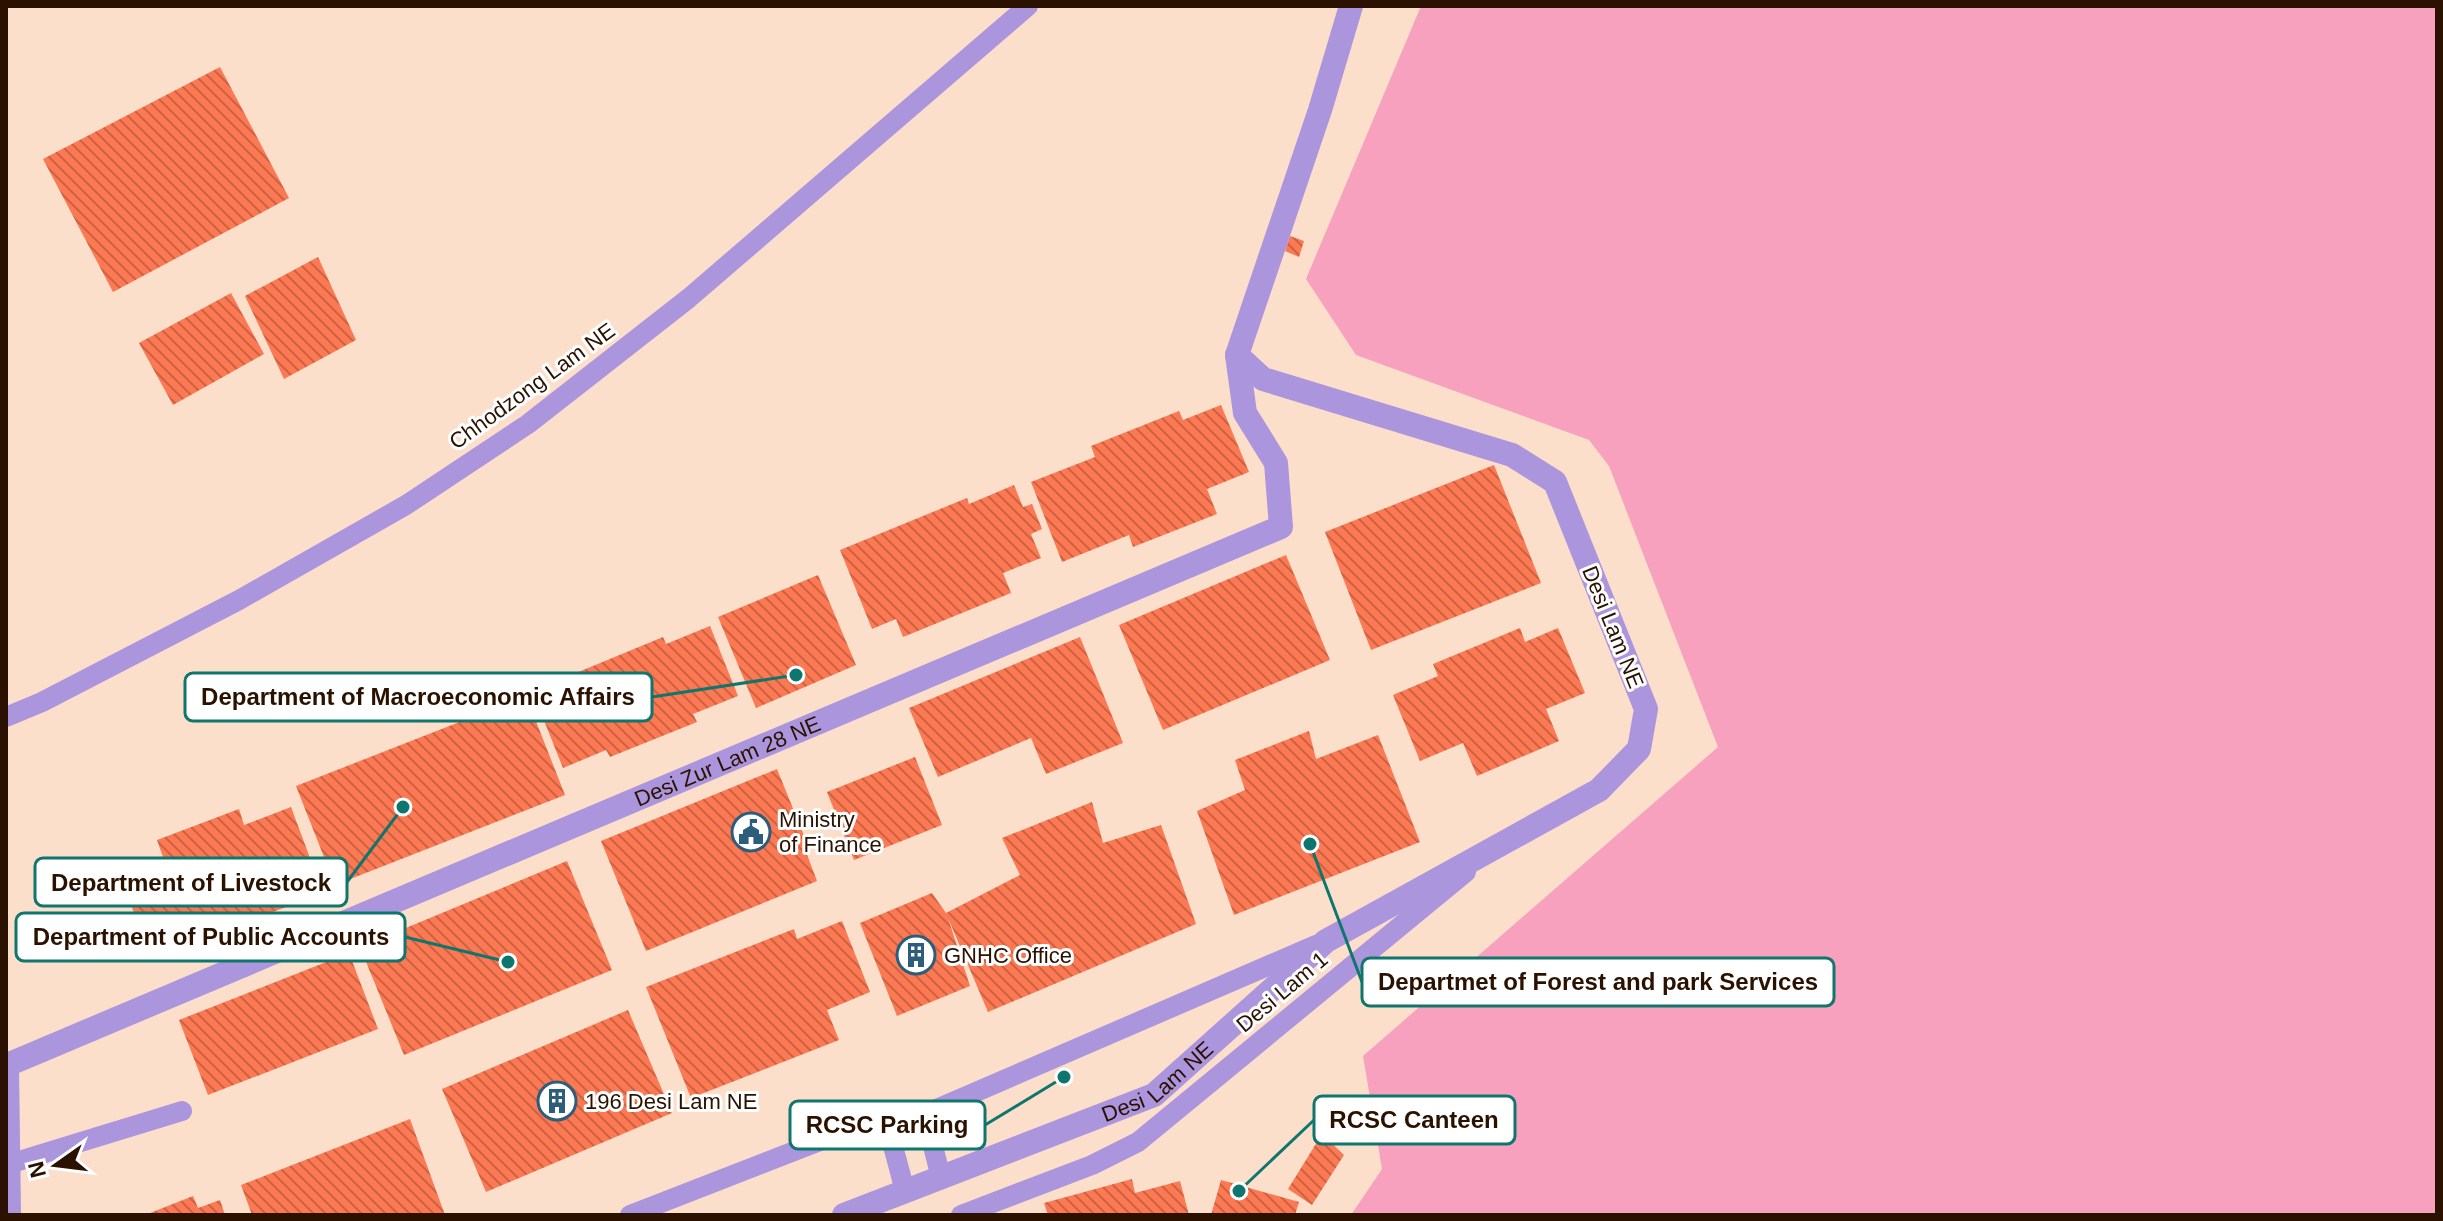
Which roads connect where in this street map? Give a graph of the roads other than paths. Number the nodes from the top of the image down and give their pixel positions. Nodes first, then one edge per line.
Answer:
1 (1028, 6) edge
2 (1351, 6) edge
3 (1237, 355) junction
4 (6, 717) edge
5 (1493, 849) junction
6 (1326, 941) junction
7 (7, 1062) edge
8 (182, 1111) dead end
9 (9, 1164) junction
10 (941, 1178) junction
11 (905, 1191) junction
12 (9, 1215) edge
13 (630, 1215) edge
14 (844, 1215) edge
15 (961, 1215) edge

1 - 4 lane, Chhodzong Lam NE
2 - 3 street
3 - 5 street, Desi Lam NE
3 - 7 street, Desi Zur Lam 28 NE
5 - 6 street, Desi Lam NE
5 - 15 lane, Desi Lam 1
6 - 10 street, Desi Lam NE
6 - 10 lane
7 - 9 street, Desi Zur Lam 28 NE
8 - 9 lane
9 - 12 street, Desi Zur Lam 28 NE
10 - 11 street, Desi Lam NE
11 - 13 lane
11 - 14 street, Desi Lam NE

